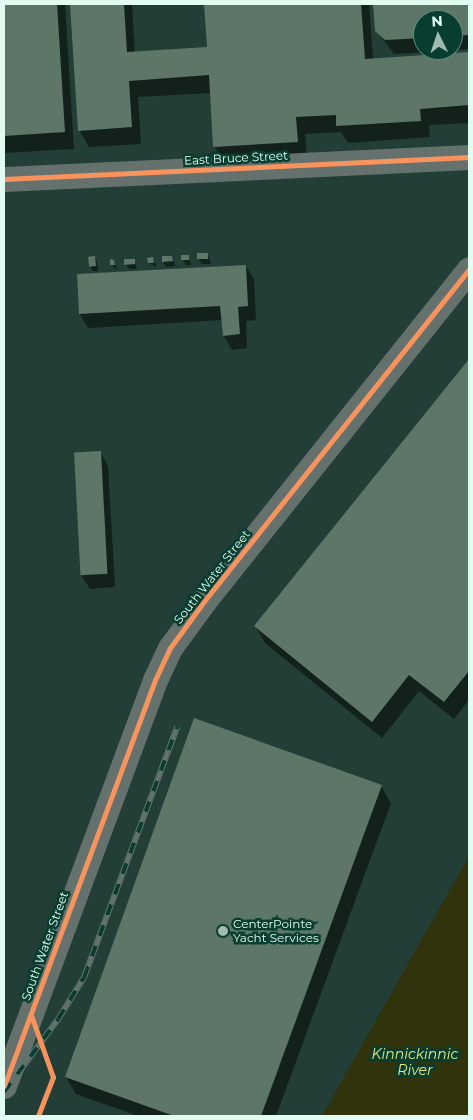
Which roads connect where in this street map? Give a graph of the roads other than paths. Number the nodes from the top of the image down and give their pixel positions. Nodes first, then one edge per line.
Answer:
1 (469, 157) edge
2 (4, 179) edge
3 (469, 269) edge
4 (4, 1086) edge

1 - 2 street, East Bruce Street
3 - 4 street, South Water Street

